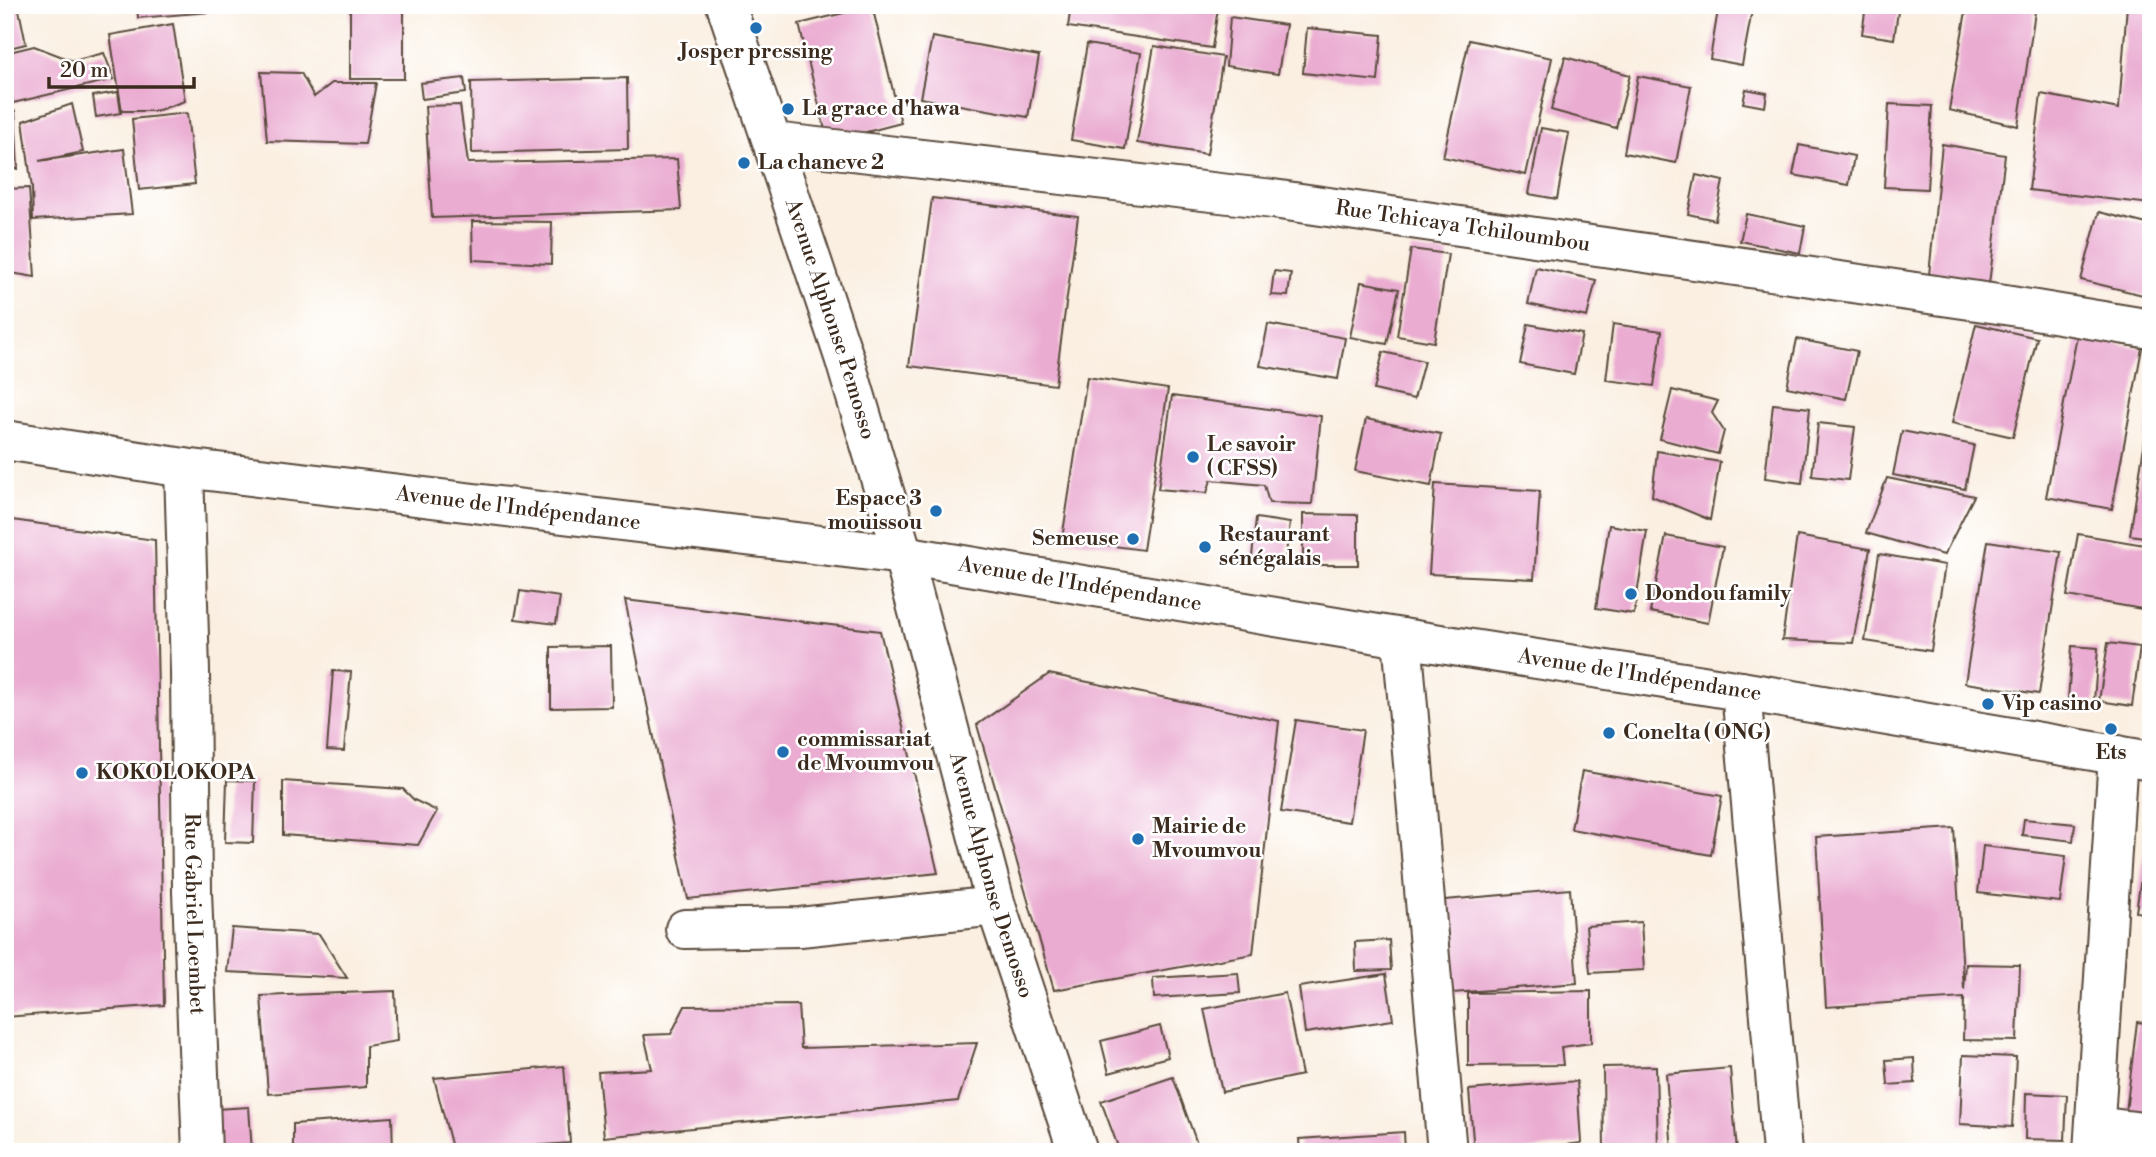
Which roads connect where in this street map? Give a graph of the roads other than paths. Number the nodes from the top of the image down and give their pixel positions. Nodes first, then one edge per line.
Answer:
1 (726, 5) edge
2 (773, 142) junction
3 (2151, 329) edge
4 (5, 440) edge
5 (184, 468) junction
6 (903, 555) junction
7 (1402, 638) junction
8 (1741, 691) junction
9 (2134, 758) edge
10 (996, 906) junction
11 (685, 929) dead end
12 (2151, 1133) edge
13 (2094, 1139) edge
14 (202, 1152) edge
15 (1079, 1152) edge
16 (1447, 1152) edge
17 (1782, 1152) edge

1 - 2 street, Avenue Alphonse Pemosso
2 - 3 street, Rue Tchicaya Tchiloumbou
2 - 6 street, Avenue Alphonse Pemosso
4 - 5 street, Avenue de l'Indépendance
5 - 6 street, Avenue de l'Indépendance
5 - 14 street, Rue Gabriel Loembet
6 - 7 street, Avenue de l'Indépendance
6 - 10 street, Avenue Alphonse Demosso
7 - 8 street, Avenue de l'Indépendance
7 - 16 street
8 - 9 street, Avenue de l'Indépendance
8 - 17 street
9 - 13 street
10 - 11 street
10 - 15 street, Avenue Alphonse Demosso
12 - 13 street

